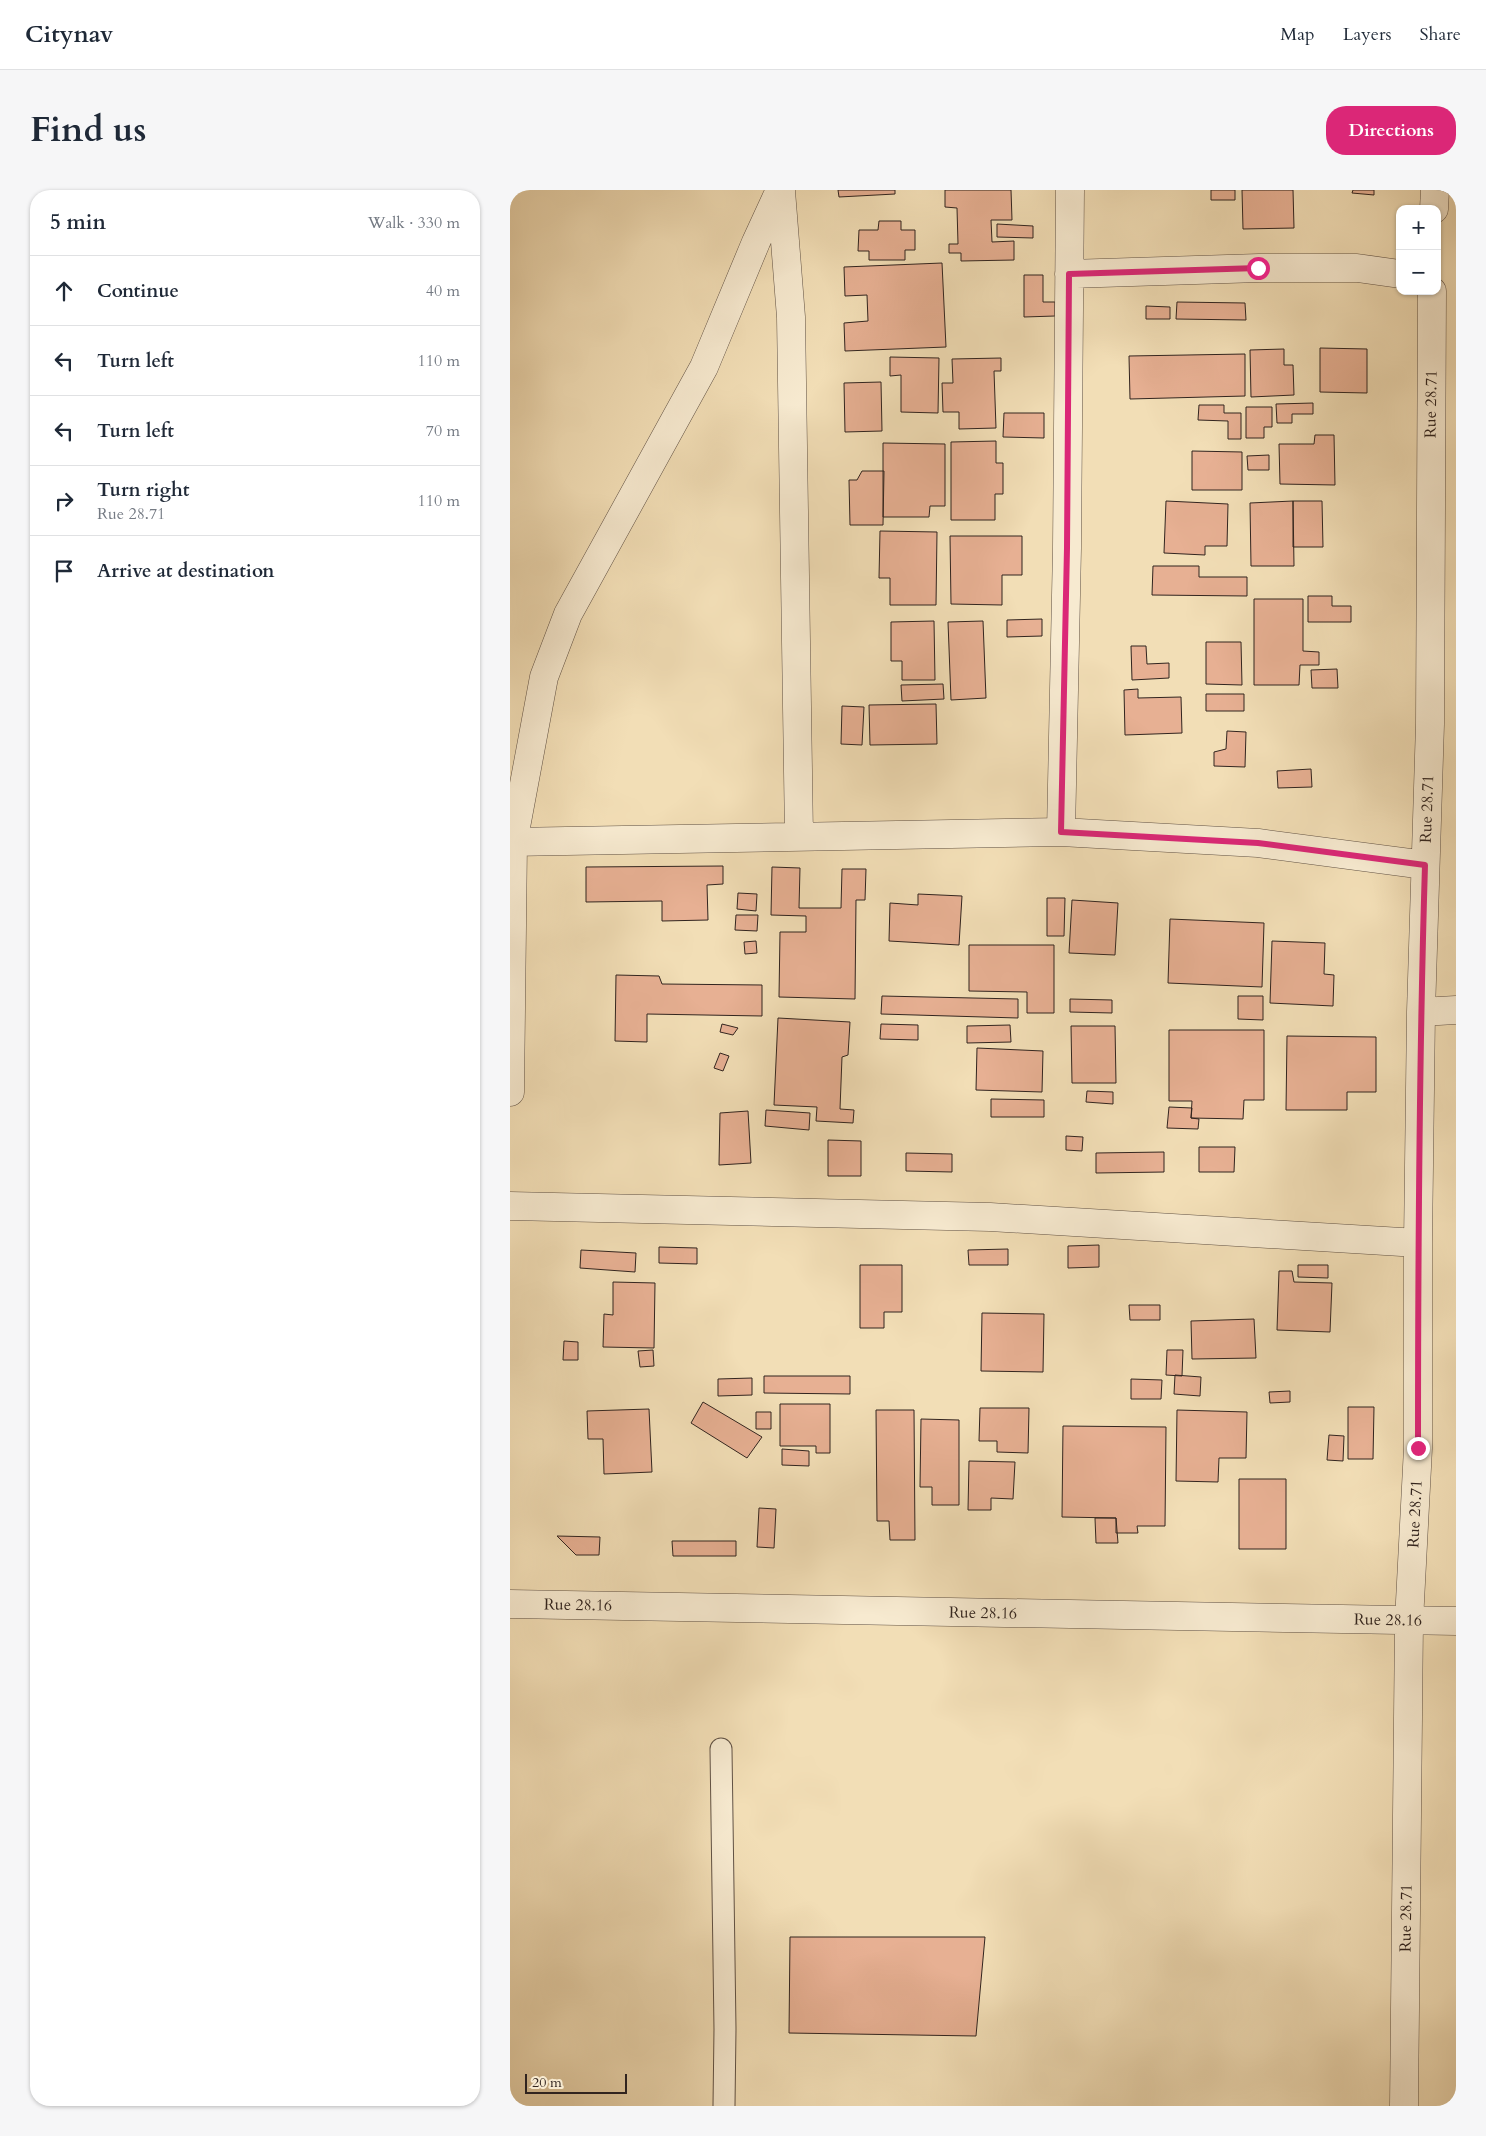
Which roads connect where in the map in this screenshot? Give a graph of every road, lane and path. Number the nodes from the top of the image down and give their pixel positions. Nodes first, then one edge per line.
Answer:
1 (781, 190) edge
2 (1070, 190) edge
3 (1435, 190) edge
4 (1434, 205) edge
5 (1396, 273) edge
6 (1069, 274) junction
7 (1432, 295) edge
8 (1061, 832) junction
9 (799, 836) junction
10 (511, 843) edge
11 (1425, 865) junction
12 (1456, 1010) edge
13 (1421, 1012) junction
14 (510, 1092) edge
15 (510, 1206) edge
16 (1418, 1242) junction
17 (510, 1604) edge
18 (1409, 1621) junction
19 (1456, 1621) edge
20 (721, 1749) dead end
21 (724, 2106) edge
22 (1404, 2106) edge

1 - 9 street
1 - 10 street
2 - 6 street
3 - 4 street
5 - 6 street
6 - 8 street
7 - 11 street, Rue 28.71
8 - 9 street
8 - 11 street
9 - 10 street
10 - 14 street
11 - 13 street, Rue 28.71
12 - 13 street
13 - 16 street, Rue 28.71
15 - 16 street
16 - 18 street, Rue 28.71
17 - 18 street, Rue 28.16
18 - 19 street, Rue 28.16
18 - 22 street, Rue 28.71
20 - 21 lane

